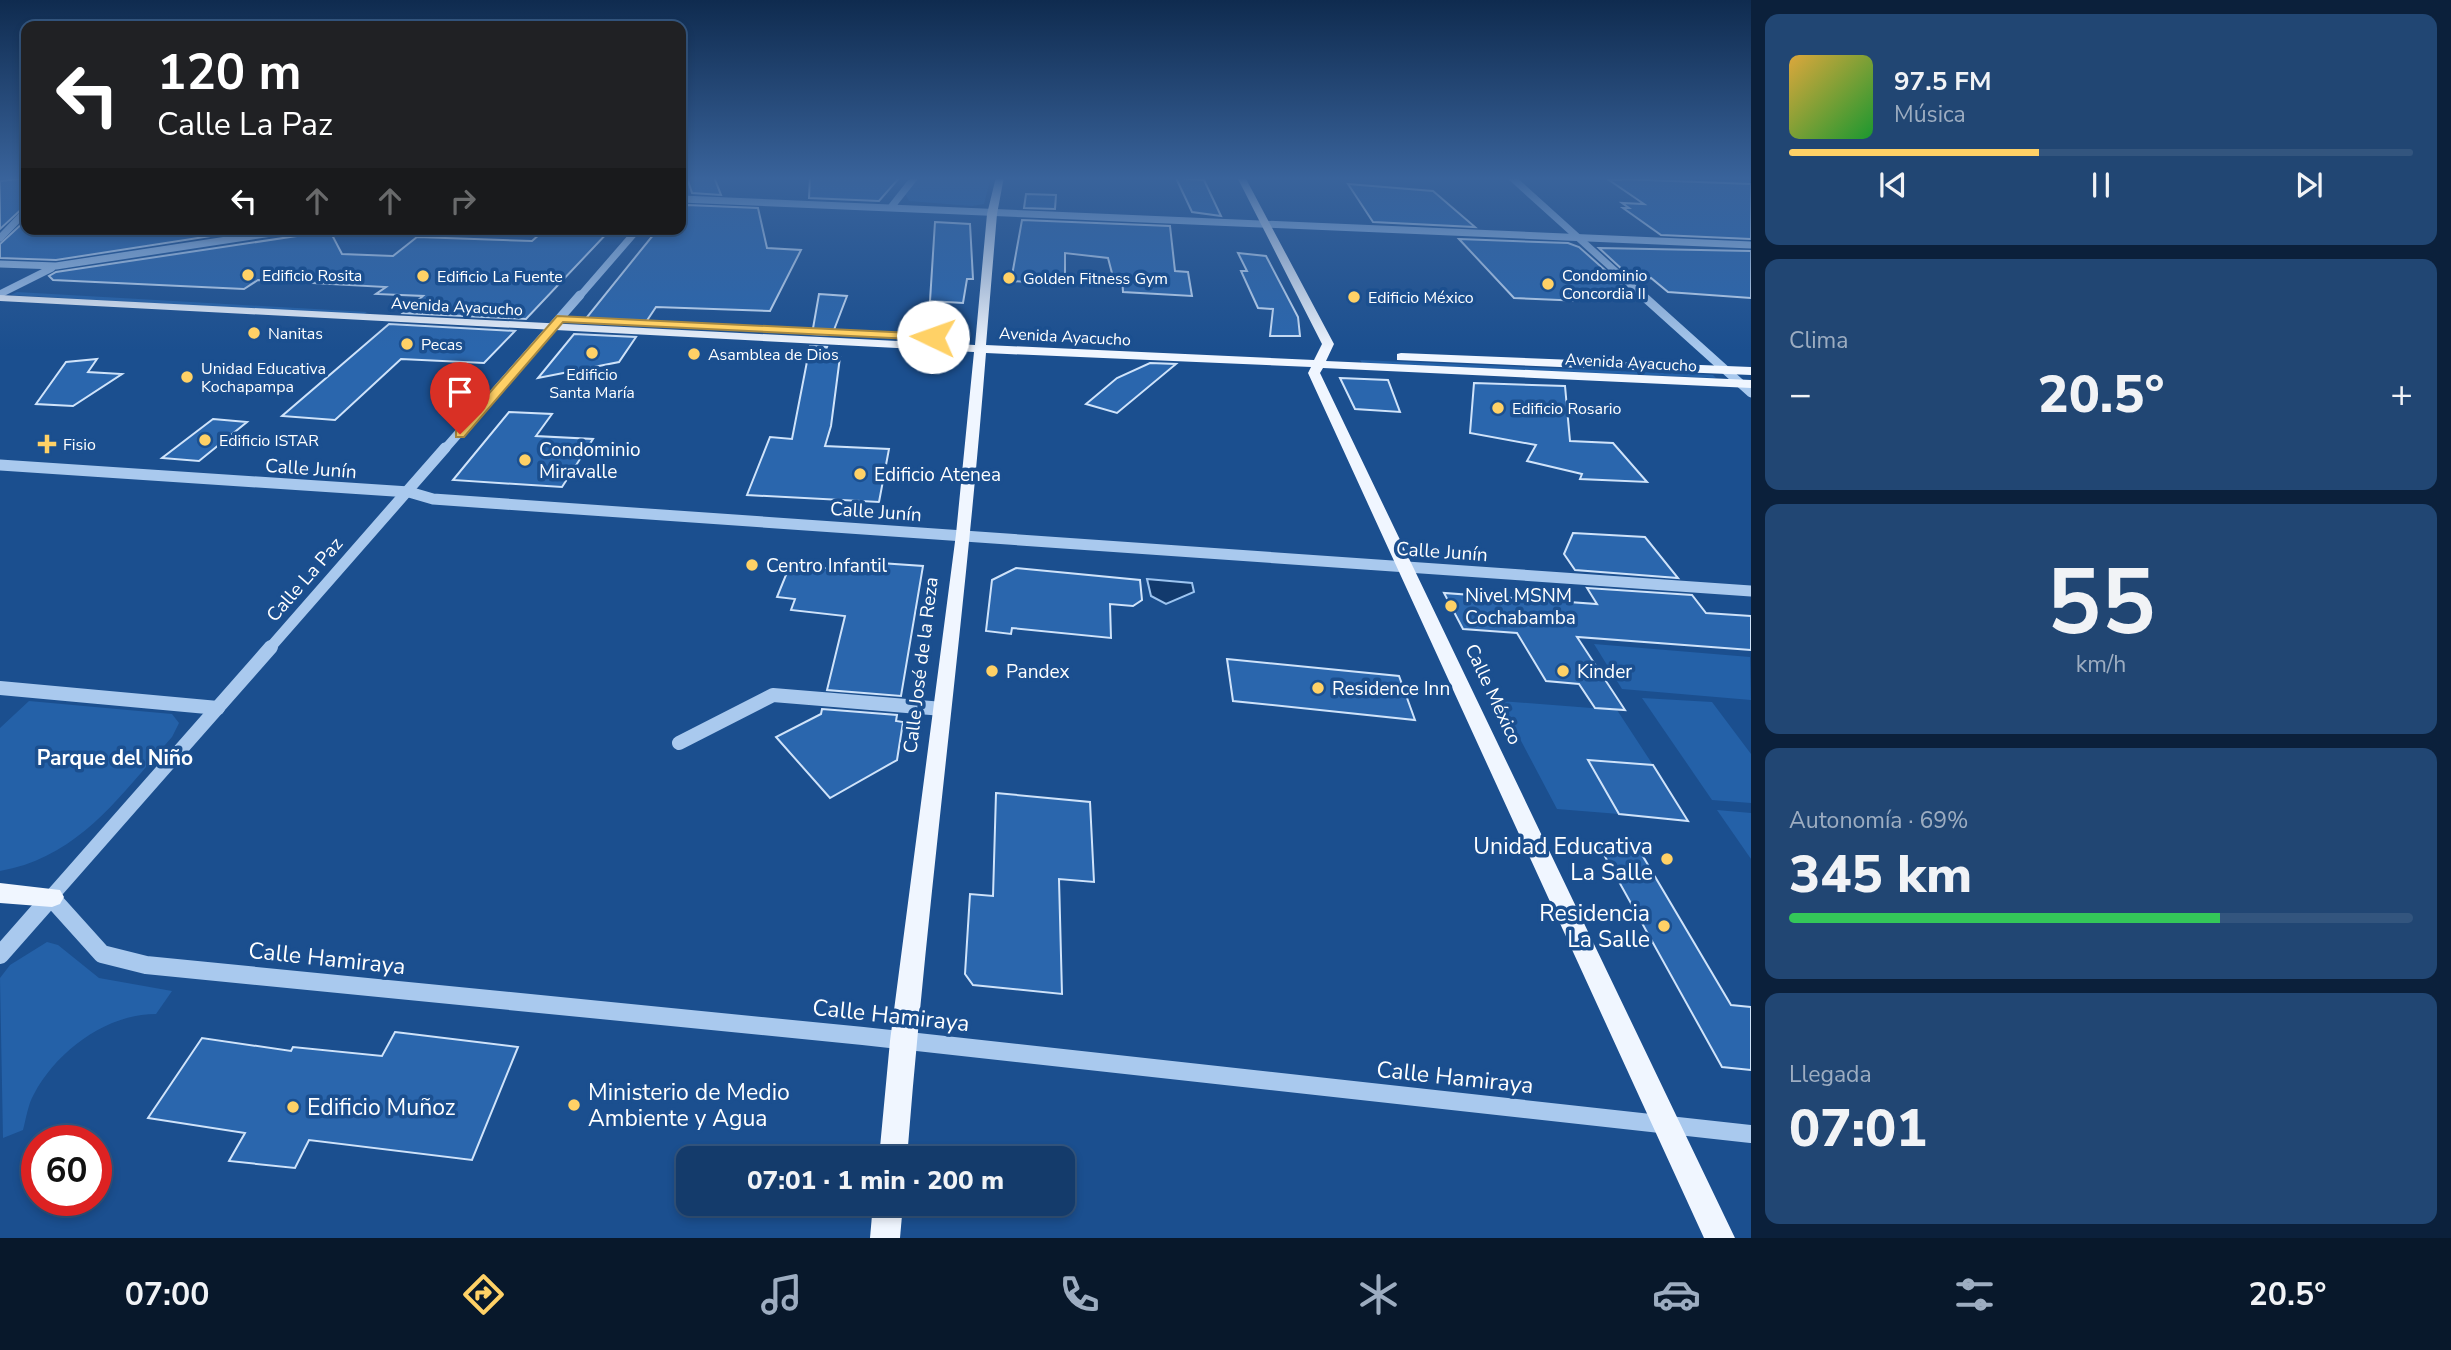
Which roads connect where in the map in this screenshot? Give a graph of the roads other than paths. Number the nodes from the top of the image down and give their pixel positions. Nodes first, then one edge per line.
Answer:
1 (259, 235) edge
2 (633, 235) edge
3 (990, 235) edge
4 (1270, 235) edge
5 (1478, 235) edge
6 (1576, 235) edge
7 (1581, 239) junction
8 (1751, 245) edge
9 (0, 264) edge
10 (56, 266) junction
11 (6, 287) edge
12 (0, 296) edge
13 (226, 300) junction
14 (211, 310) junction
15 (556, 324) junction
16 (979, 344) junction
17 (1321, 359) junction
18 (1723, 369) junction
19 (1751, 370) edge
20 (1745, 384) edge
21 (1751, 393) edge
22 (0, 465) edge
23 (15, 466) junction
24 (0, 476) edge
25 (409, 492) junction
26 (964, 534) junction
27 (1405, 565) junction
28 (1751, 591) edge
29 (0, 688) edge
30 (218, 708) junction
31 (943, 709) junction
32 (679, 743) dead end
33 (0, 892) edge
34 (52, 897) junction
35 (0, 955) edge
36 (904, 1041) junction
37 (1668, 1125) junction
38 (1751, 1134) edge
39 (894, 1146) edge
40 (887, 1216) edge
41 (885, 1238) edge
42 (1720, 1238) edge

1 - 10 street
2 - 15 street, Calle La Paz
3 - 16 main road, Calle José de la Reza
4 - 17 main road, Calle México
5 - 7 street
6 - 7 street
7 - 8 street
7 - 18 street
9 - 10 street
10 - 11 street
11 - 12 street
11 - 13 main road, Avenida Ayacucho
12 - 14 main road, Avenida Ayacucho
13 - 14 main road
13 - 15 main road, Avenida Ayacucho
14 - 15 main road, Avenida Ayacucho
15 - 16 main road, Avenida Ayacucho
15 - 25 street, Calle La Paz
16 - 17 main road, Avenida Ayacucho
16 - 26 main road, Calle José de la Reza
17 - 18 main road, Avenida Ayacucho
17 - 20 main road, Avenida Ayacucho
17 - 27 main road, Calle México
18 - 19 main road, Avenida Ayacucho
18 - 20 street
20 - 21 street
22 - 23 street, Calle Junín
23 - 24 street
23 - 25 street, Calle Junín
25 - 26 street, Calle Junín
25 - 30 street, Calle La Paz
26 - 27 street, Calle Junín
26 - 31 main road, Calle José de la Reza
27 - 28 street, Calle Junín
27 - 37 main road, Calle México
29 - 30 street
30 - 34 street, Calle La Paz
31 - 32 street
31 - 36 main road, Calle José de la Reza
33 - 34 main road
34 - 35 street, Calle La Paz
34 - 36 street, Calle Hamiraya
36 - 37 street, Calle Hamiraya
36 - 39 main road, Calle José de la Reza
37 - 38 street, Calle Hamiraya
37 - 42 main road, Calle México
40 - 41 main road

